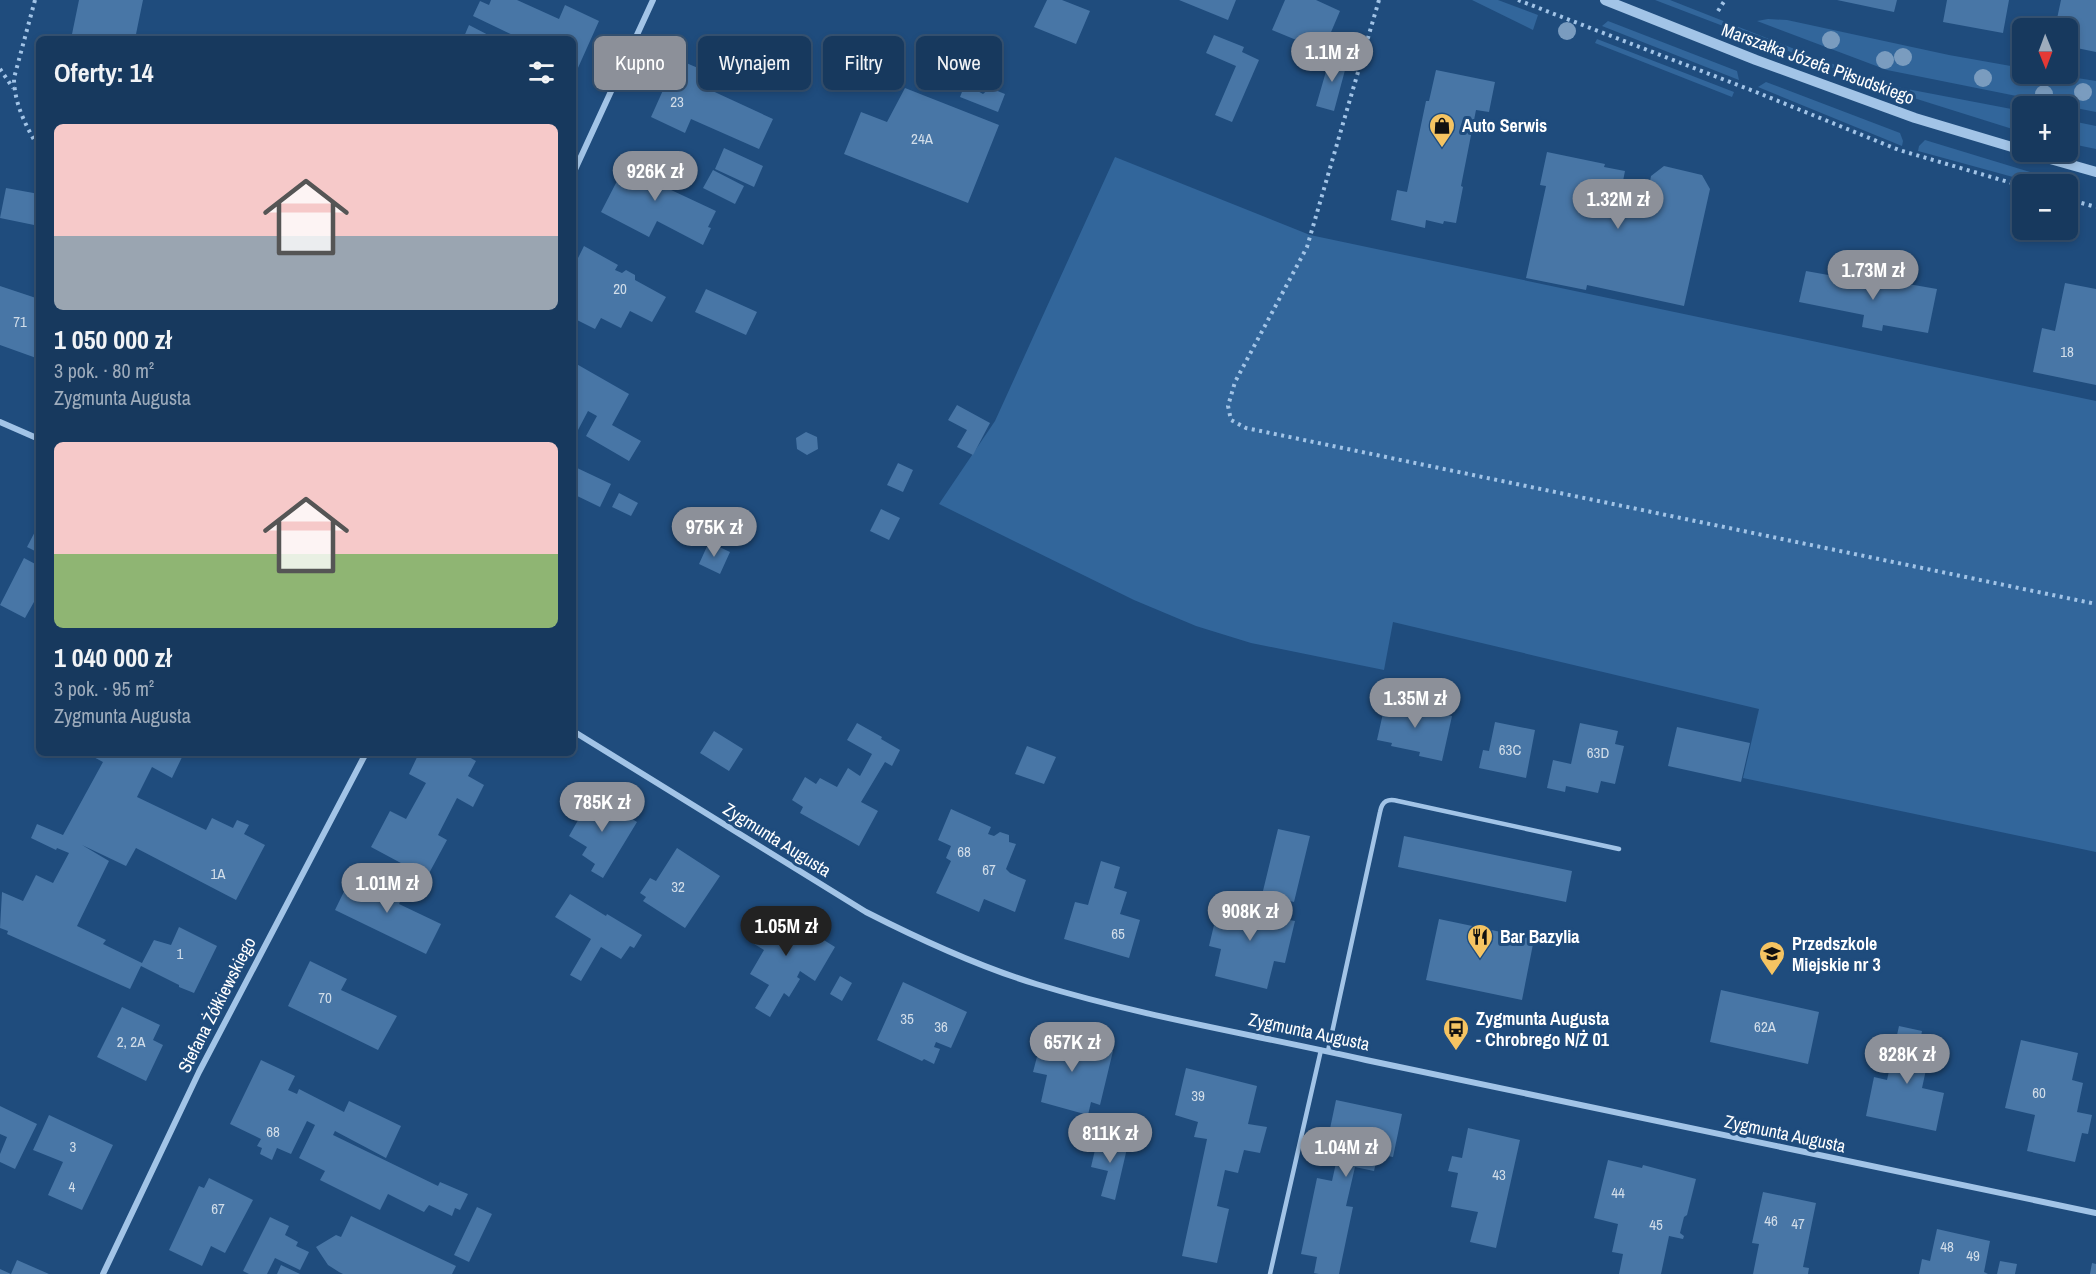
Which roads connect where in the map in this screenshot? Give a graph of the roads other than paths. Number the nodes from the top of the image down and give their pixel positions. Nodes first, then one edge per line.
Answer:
1 (653, 0) edge
2 (1605, 0) edge
3 (2012, 147) edge
4 (2062, 162) edge
5 (576, 167) edge
6 (2096, 172) edge
7 (0, 422) edge
8 (36, 438) edge
9 (576, 733) edge
10 (364, 756) edge
11 (1619, 849) dead end
12 (1324, 1050) junction
13 (2096, 1213) edge
14 (103, 1274) edge
15 (1270, 1274) edge

1 - 5 street
2 - 3 street, Marszałka Józefa Piłsudskiego
4 - 6 street, Marszałka Józefa Piłsudskiego
7 - 8 street
9 - 12 street, Zygmunta Augusta
10 - 14 street, Stefana Żółkiewskiego
11 - 12 lane
12 - 13 street, Zygmunta Augusta
12 - 15 lane

